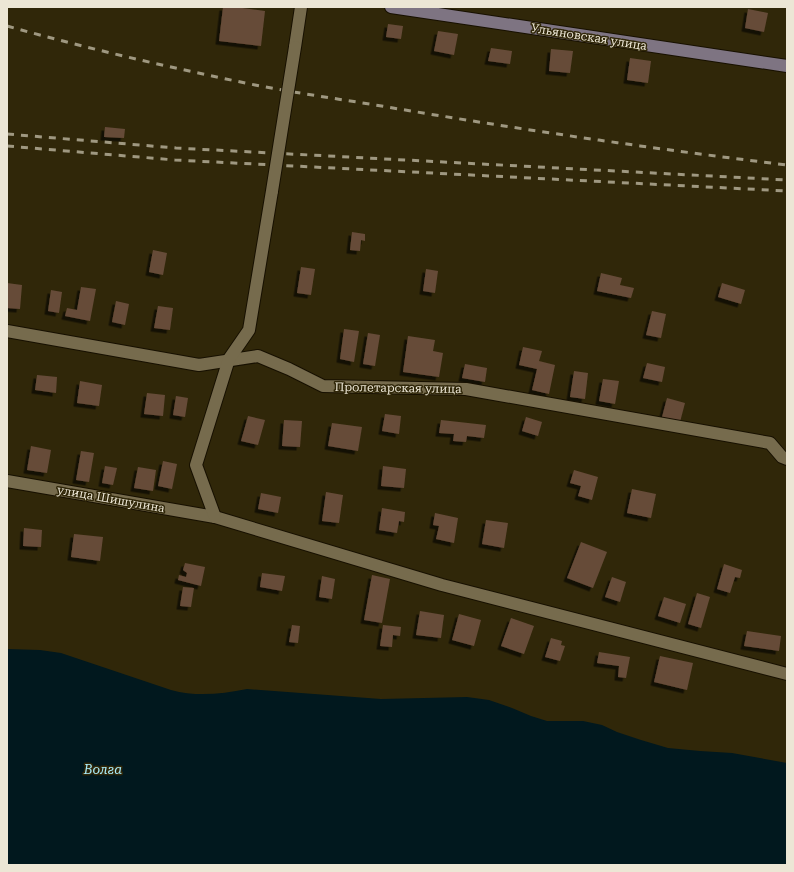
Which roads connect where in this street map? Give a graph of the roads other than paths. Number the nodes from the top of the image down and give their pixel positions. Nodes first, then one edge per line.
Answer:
1 (301, 7) edge
2 (391, 7) edge
3 (787, 66) edge
4 (7, 331) edge
5 (228, 360) junction
6 (787, 459) edge
7 (7, 481) edge
8 (215, 517) junction
9 (787, 674) edge

1 - 5 street, bridge
2 - 3 main road, Ульяновская улица
4 - 5 street, Пролетарская улица
5 - 6 street, Пролетарская улица
5 - 8 street
7 - 8 street, улица Шишулина
8 - 9 street, улица Шишулина

